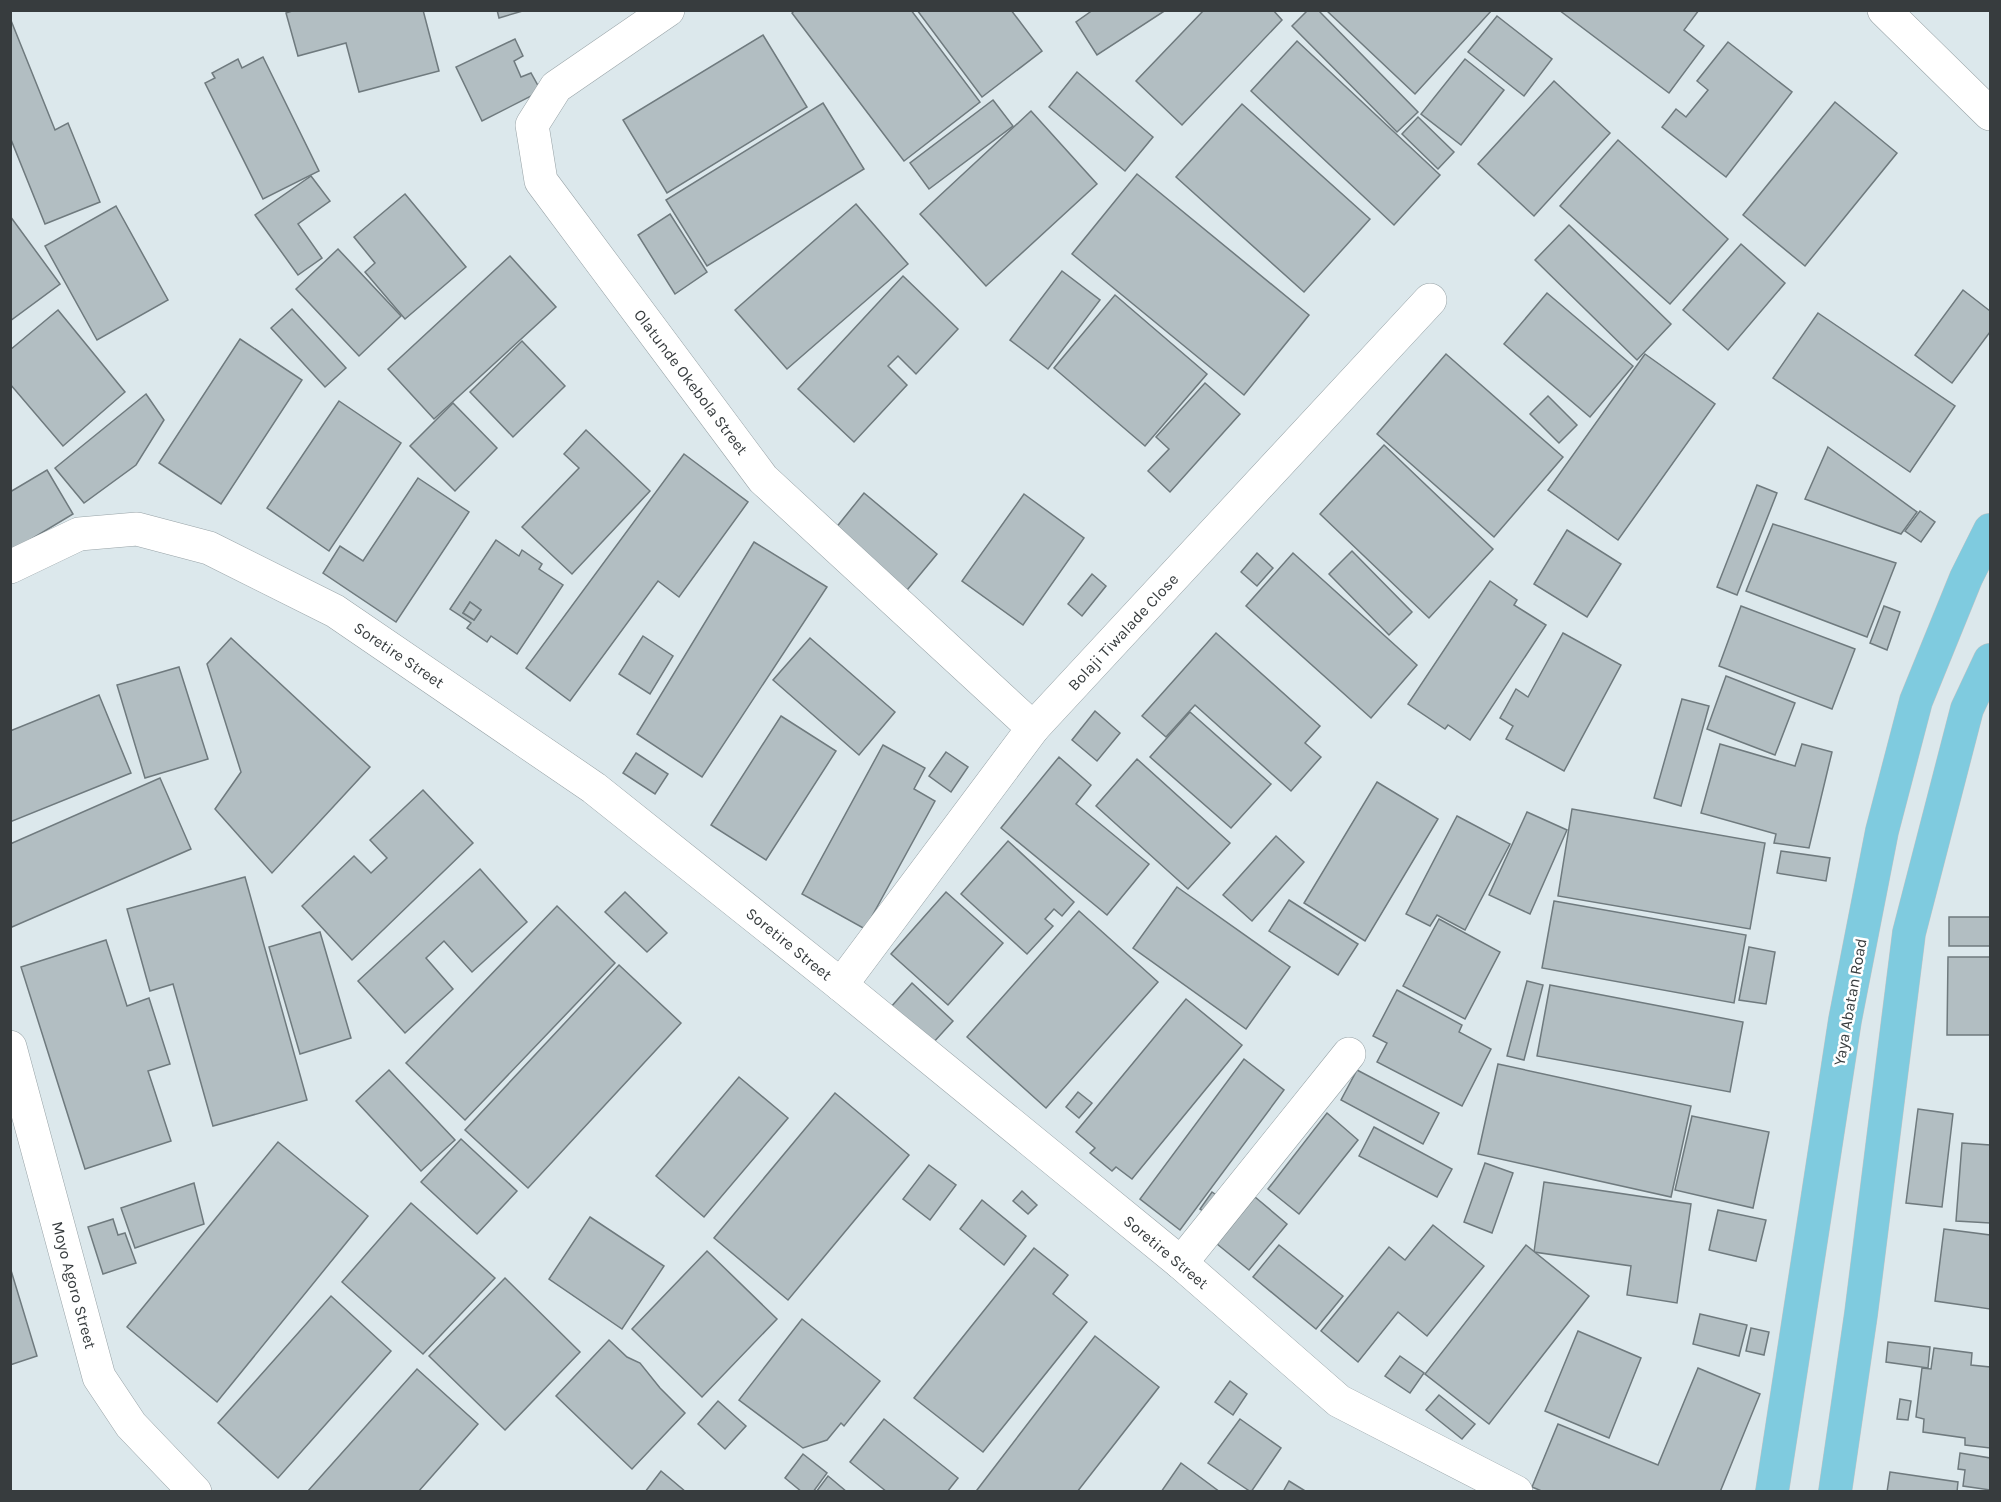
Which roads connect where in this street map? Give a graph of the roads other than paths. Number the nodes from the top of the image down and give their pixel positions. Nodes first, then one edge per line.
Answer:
1 (668, 10) edge
2 (1884, 10) edge
3 (1990, 114) edge
4 (1430, 300) dead end
5 (1990, 530) edge
6 (10, 567) edge
7 (1990, 660) edge
8 (1033, 728) junction
9 (841, 985) junction
10 (10, 1047) edge
11 (1349, 1054) dead end
12 (1181, 1263) junction
13 (195, 1491) edge
14 (1516, 1491) edge
15 (1772, 1491) edge
16 (1835, 1491) edge

1 - 8 street, Olatunde Okebola Street
2 - 3 street
4 - 8 street, Bolaji Tiwalade Close
5 - 15 main road, Yaya Abatan Road
6 - 9 street, Soretire Street
7 - 16 main road
8 - 9 street, Bolaji Tiwalade Close
9 - 12 street, Soretire Street
10 - 13 street, Moyo Agoro Street
11 - 12 street
12 - 14 street, Soretire Street

